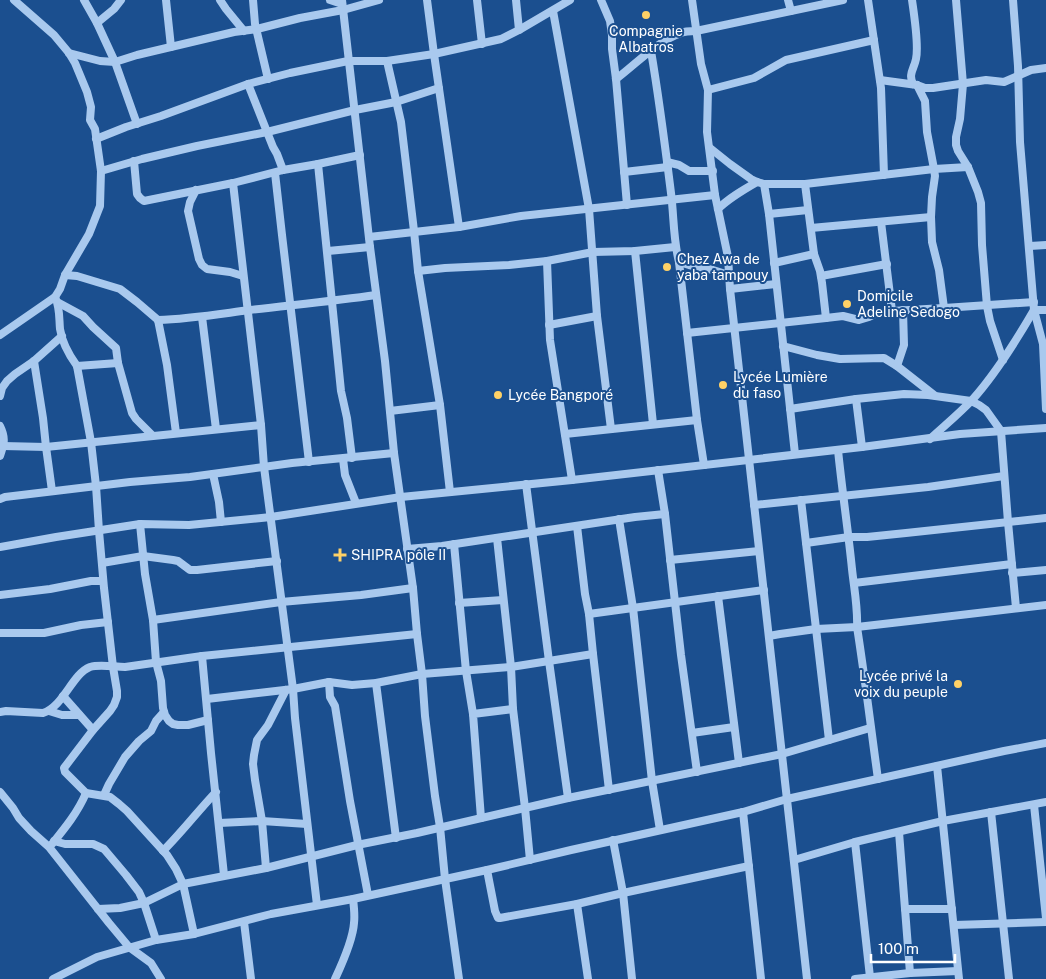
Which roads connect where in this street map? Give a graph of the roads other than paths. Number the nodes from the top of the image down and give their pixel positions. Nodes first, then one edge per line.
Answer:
1 (14, 0) edge
2 (84, 0) edge
3 (121, 0) edge
4 (166, 0) edge
5 (220, 0) edge
6 (253, 0) edge
7 (330, 0) edge
8 (379, 0) edge
9 (427, 0) edge
10 (477, 0) edge
11 (516, 0) edge
12 (570, 0) edge
13 (601, 0) edge
14 (692, 0) edge
15 (788, 0) edge
16 (842, 0) edge
17 (868, 0) edge
18 (912, 0) edge
19 (956, 0) edge
20 (1013, 0) edge
21 (342, 5) edge
22 (553, 11) junction
23 (791, 11) junction
24 (97, 23) junction
25 (257, 29) junction
26 (519, 30) junction
27 (244, 31) junction
28 (696, 31) junction
29 (874, 40) junction
30 (482, 44) junction
31 (171, 47) junction
32 (651, 51) junction
33 (69, 53) junction
34 (434, 54) junction
35 (348, 61) junction
36 (386, 61) junction
37 (115, 62) junction
38 (1046, 68) edge
39 (1018, 76) junction
40 (268, 79) junction
41 (616, 79) junction
42 (880, 80) junction
43 (248, 84) junction
44 (963, 84) junction
45 (915, 85) junction
46 (439, 88) junction
47 (708, 90) junction
48 (396, 102) junction
49 (355, 110) junction
50 (137, 124) junction
51 (267, 132) junction
52 (96, 138) junction
53 (710, 148) junction
54 (360, 154) junction
55 (134, 161) junction
56 (318, 164) junction
57 (668, 164) junction
58 (968, 167) junction
59 (934, 169) junction
60 (101, 171) junction
61 (279, 171) junction
62 (713, 171) junction
63 (624, 172) junction
64 (884, 174) junction
65 (233, 183) junction
66 (761, 183) junction
67 (805, 184) junction
68 (196, 190) junction
69 (715, 195) junction
70 (672, 200) junction
71 (627, 205) junction
72 (589, 209) junction
73 (718, 209) junction
74 (808, 210) junction
75 (769, 214) junction
76 (931, 217) junction
77 (882, 222) junction
78 (459, 227) junction
79 (811, 228) junction
80 (414, 231) junction
81 (369, 237) junction
82 (1046, 245) edge
83 (1030, 246) junction
84 (370, 247) junction
85 (675, 247) junction
86 (328, 251) junction
87 (635, 251) junction
88 (593, 252) junction
89 (814, 254) junction
90 (548, 260) junction
91 (678, 262) junction
92 (774, 263) junction
93 (886, 264) junction
94 (418, 272) junction
95 (65, 275) junction
96 (729, 275) junction
97 (243, 276) junction
98 (821, 276) junction
99 (776, 284) junction
100 (730, 289) junction
101 (376, 295) junction
102 (57, 300) junction
103 (333, 301) junction
104 (1034, 302) junction
105 (291, 305) junction
106 (987, 306) junction
107 (944, 308) junction
108 (247, 310) junction
109 (903, 310) junction
110 (1034, 310) junction
111 (1046, 310) edge
112 (892, 311) junction
113 (597, 316) junction
114 (202, 317) junction
115 (826, 318) junction
116 (158, 320) junction
117 (780, 323) junction
118 (549, 325) junction
119 (734, 328) junction
120 (687, 333) junction
121 (0, 335) edge
122 (62, 336) junction
123 (783, 346) junction
124 (1003, 360) junction
125 (34, 361) junction
126 (118, 363) junction
127 (77, 366) junction
128 (897, 366) junction
129 (934, 395) junction
130 (0, 396) edge
131 (856, 399) junction
132 (971, 401) junction
133 (440, 404) junction
134 (790, 409) junction
135 (1046, 409) edge
136 (390, 411) junction
137 (697, 420) junction
138 (653, 424) junction
139 (260, 425) junction
140 (0, 426) edge
141 (1046, 428) edge
142 (216, 429) junction
143 (611, 429) junction
144 (1001, 431) junction
145 (176, 433) junction
146 (565, 434) junction
147 (152, 436) junction
148 (930, 438) junction
149 (91, 442) junction
150 (4, 446) junction
151 (46, 447) junction
152 (862, 447) junction
153 (838, 450) junction
154 (394, 453) junction
155 (795, 454) junction
156 (0, 456) edge
157 (352, 458) junction
158 (343, 459) junction
159 (749, 460) junction
160 (309, 462) junction
161 (704, 465) junction
162 (264, 467) junction
163 (658, 470) junction
164 (213, 474) junction
165 (1004, 476) junction
166 (572, 480) junction
167 (526, 484) junction
168 (96, 486) junction
169 (52, 491) junction
170 (450, 492) junction
171 (843, 496) junction
172 (401, 497) junction
173 (0, 499) edge
174 (801, 500) junction
175 (356, 504) junction
176 (754, 505) junction
177 (664, 514) junction
178 (271, 517) junction
179 (1046, 518) edge
180 (619, 519) junction
181 (221, 522) junction
182 (1008, 522) junction
183 (140, 524) junction
184 (577, 526) junction
185 (99, 530) junction
186 (533, 532) junction
187 (849, 537) junction
188 (497, 538) junction
189 (806, 543) junction
190 (454, 544) junction
191 (0, 547) edge
192 (407, 548) junction
193 (759, 551) junction
194 (143, 556) junction
195 (670, 560) junction
196 (277, 561) junction
197 (102, 563) junction
198 (1012, 568) junction
199 (1046, 570) edge
200 (103, 580) junction
201 (854, 583) junction
202 (413, 588) junction
203 (764, 590) junction
204 (0, 594) edge
205 (718, 596) junction
206 (503, 600) junction
207 (281, 602) junction
208 (675, 602) junction
209 (459, 603) junction
210 (1046, 604) edge
211 (633, 608) junction
212 (1016, 608) junction
213 (589, 614) junction
214 (153, 620) junction
215 (108, 622) junction
216 (857, 627) junction
217 (816, 630) junction
218 (0, 633) edge
219 (416, 634) junction
220 (769, 636) junction
221 (287, 647) junction
222 (592, 654) junction
223 (202, 656) junction
224 (549, 661) junction
225 (156, 662) junction
226 (113, 667) junction
227 (510, 667) junction
228 (466, 671) junction
229 (422, 674) junction
230 (328, 682) junction
231 (376, 683) junction
232 (289, 690) junction
233 (63, 696) junction
234 (206, 699) junction
235 (513, 709) junction
236 (49, 711) junction
237 (0, 712) edge
238 (164, 712) junction
239 (472, 714) junction
240 (80, 715) junction
241 (208, 720) junction
242 (734, 727) junction
243 (870, 728) junction
244 (92, 730) junction
245 (692, 733) junction
246 (829, 740) junction
247 (1046, 743) edge
248 (782, 754) junction
249 (739, 763) junction
250 (937, 766) junction
251 (697, 772) junction
252 (878, 779) junction
253 (652, 781) junction
254 (609, 790) junction
255 (0, 792) edge
256 (86, 792) junction
257 (216, 792) junction
258 (104, 795) junction
259 (568, 798) junction
260 (787, 799) junction
261 (1046, 802) edge
262 (1034, 805) junction
263 (525, 808) junction
264 (743, 812) junction
265 (991, 812) junction
266 (480, 818) junction
267 (262, 821) junction
268 (943, 822) junction
269 (219, 823) junction
270 (307, 824) junction
271 (440, 827) junction
272 (660, 830) junction
273 (899, 832) junction
274 (396, 838) junction
275 (614, 840) junction
276 (855, 842) junction
277 (51, 844) junction
278 (358, 845) junction
279 (163, 851) junction
280 (311, 858) junction
281 (530, 860) junction
282 (794, 860) junction
283 (749, 866) junction
284 (266, 868) junction
285 (488, 870) junction
286 (224, 875) junction
287 (445, 879) junction
288 (183, 884) junction
289 (623, 893) junction
290 (368, 895) junction
291 (353, 899) junction
292 (144, 903) junction
293 (577, 904) junction
294 (317, 905) junction
295 (905, 909) junction
296 (952, 909) junction
297 (98, 910) junction
298 (1046, 920) edge
299 (244, 922) junction
300 (1003, 923) junction
301 (954, 924) junction
302 (194, 934) junction
303 (156, 940) junction
304 (130, 947) junction
305 (910, 973) junction
306 (958, 975) edge
307 (870, 977) junction
308 (53, 979) edge
309 (161, 979) edge
310 (252, 979) edge
311 (335, 979) edge
312 (459, 979) edge
313 (588, 979) edge
314 (632, 979) edge
315 (761, 979) edge
316 (807, 979) edge
317 (855, 979) edge
318 (1009, 979) edge

1 - 33 street
2 - 24 street
3 - 24 street
4 - 31 street
5 - 27 street
6 - 25 street
7 - 21 street
8 - 21 street
9 - 34 street
10 - 30 street
11 - 26 street
12 - 22 street
13 - 41 street
14 - 28 street
15 - 23 street
16 - 23 street
17 - 29 street
18 - 45 street
19 - 44 street
20 - 39 street
21 - 25 street
21 - 35 street
22 - 26 street
22 - 72 street
23 - 28 street
24 - 37 street
25 - 27 street
25 - 40 street
26 - 30 street
27 - 31 street
28 - 32 street
28 - 47 street
29 - 42 street
29 - 47 street
30 - 34 street
31 - 37 street
32 - 41 street
32 - 57 street
33 - 37 street
33 - 52 street
34 - 36 street
34 - 46 street
35 - 36 street
35 - 40 street
35 - 49 street
36 - 48 street
37 - 50 street
38 - 39 street
39 - 44 street
39 - 83 street
40 - 43 street
41 - 63 street
42 - 45 street
42 - 64 street
43 - 50 street
43 - 51 street
44 - 45 street
44 - 58 street
45 - 59 street
46 - 48 street
46 - 78 street
47 - 53 street
48 - 49 street
48 - 80 street
49 - 51 street
49 - 54 street
50 - 52 street
51 - 55 street
51 - 61 street
52 - 60 street
53 - 62 street
53 - 66 street
54 - 56 street
54 - 81 street
55 - 60 street
55 - 68 street
56 - 61 street
56 - 86 street
57 - 62 street
57 - 63 street
57 - 70 street
58 - 59 street
58 - 106 street
59 - 64 street
59 - 76 street
60 - 95 street
61 - 65 street
61 - 105 street
62 - 69 street
63 - 71 street
64 - 67 street
65 - 68 street
65 - 97 street
66 - 67 street
66 - 73 street
66 - 75 street
67 - 74 street
68 - 97 street
69 - 70 street
69 - 73 street
70 - 71 street
70 - 85 street
71 - 72 street
72 - 78 street
72 - 88 street
73 - 96 street
74 - 75 street
74 - 79 street
75 - 92 street
76 - 77 street
76 - 107 street
77 - 79 street
77 - 93 street
78 - 80 street
79 - 89 street
80 - 81 street
80 - 94 street
81 - 84 street
82 - 83 street
83 - 104 street
84 - 86 street
84 - 101 street
85 - 87 street
85 - 91 street
86 - 103 street
87 - 88 street
87 - 138 street
88 - 90 street
88 - 113 street
89 - 92 street
89 - 98 street
90 - 94 street
90 - 118 street
91 - 96 street
91 - 120 street
92 - 99 street
93 - 98 street
93 - 112 street
94 - 133 street
95 - 102 street
95 - 116 street
96 - 100 street
97 - 108 street
98 - 115 street
99 - 100 street
99 - 117 street
100 - 119 street
101 - 103 street
101 - 136 street
102 - 121 street
102 - 122 street
102 - 126 street
103 - 105 street
103 - 157 street
104 - 106 street
104 - 110 street
105 - 108 street
105 - 160 street
106 - 107 street
106 - 124 street
107 - 109 street
108 - 114 street
108 - 139 street
109 - 112 street
109 - 128 street
110 - 111 street
110 - 124 street
110 - 135 street
112 - 115 street
113 - 118 street
113 - 143 street
114 - 116 street
114 - 142 street
115 - 117 street
116 - 145 street
117 - 119 street
117 - 123 street
118 - 146 street
119 - 120 street
119 - 159 street
120 - 137 street
122 - 125 street
122 - 127 street
123 - 128 street
123 - 134 street
124 - 132 street
125 - 130 street
125 - 151 street
126 - 127 street
126 - 147 street
127 - 149 street
128 - 129 street
129 - 131 street
129 - 132 street
131 - 134 street
131 - 152 street
132 - 144 street
132 - 148 street
133 - 136 street
133 - 170 street
134 - 155 street
136 - 154 street
137 - 138 street
137 - 161 street
138 - 143 street
139 - 142 street
139 - 162 street
140 - 150 street
141 - 144 street
142 - 145 street
143 - 146 street
144 - 148 street
144 - 165 street
145 - 147 street
146 - 166 street
147 - 149 street
148 - 152 street
149 - 151 street
149 - 168 street
150 - 151 street
150 - 156 street
151 - 169 street
152 - 153 street
153 - 155 street
153 - 171 street
154 - 157 street
154 - 172 street
155 - 159 street
157 - 158 street
158 - 160 street
158 - 175 street
159 - 161 street
159 - 176 street
160 - 162 street
161 - 163 street
162 - 164 street
162 - 178 street
163 - 166 street
163 - 177 street
164 - 168 street
164 - 181 street
165 - 171 street
165 - 182 street
166 - 167 street
167 - 170 street
167 - 186 street
168 - 169 street
168 - 185 street
169 - 173 street
170 - 172 street
171 - 174 street
171 - 187 street
172 - 175 street
172 - 192 street
174 - 176 street
174 - 189 street
175 - 178 street
176 - 193 street
177 - 180 street
177 - 195 street
178 - 181 street
178 - 196 street
179 - 182 street
180 - 184 street
180 - 211 street
181 - 183 street
182 - 187 street
182 - 198 street
183 - 185 street
183 - 194 street
184 - 186 street
184 - 213 street
185 - 191 street
185 - 197 street
186 - 188 street
186 - 224 street
187 - 189 street
187 - 201 street
188 - 190 street
188 - 206 street
189 - 217 street
190 - 192 street
190 - 209 street
192 - 202 street
193 - 195 street
193 - 203 street
194 - 196 street
194 - 197 street
194 - 214 street
195 - 208 street
196 - 207 street
197 - 200 street
198 - 199 street
198 - 201 street
198 - 212 street
200 - 204 street
200 - 215 street
201 - 216 street
202 - 207 street
202 - 219 street
203 - 205 street
203 - 220 street
205 - 208 street
205 - 242 street
206 - 209 street
206 - 227 street
207 - 214 street
207 - 221 street
208 - 211 street
208 - 245 street
209 - 228 street
210 - 212 street
211 - 213 street
211 - 253 street
212 - 216 street
213 - 222 street
214 - 225 street
215 - 218 street
215 - 226 street
216 - 217 street
216 - 243 street
217 - 220 street
217 - 246 street
219 - 221 street
219 - 229 street
220 - 248 street
221 - 223 street
221 - 232 street
222 - 224 street
222 - 254 street
223 - 225 street
223 - 234 street
224 - 227 street
224 - 259 street
225 - 226 street
225 - 238 street
226 - 233 street
226 - 244 street
227 - 228 street
227 - 235 street
228 - 229 street
228 - 239 street
229 - 231 street
229 - 271 street
230 - 231 street
230 - 232 street
230 - 278 street
231 - 274 street
232 - 234 street
232 - 267 street
232 - 270 street
233 - 236 street
233 - 240 street
234 - 241 street
235 - 239 street
235 - 263 street
236 - 237 street
236 - 240 street
238 - 241 street
238 - 258 street
239 - 266 street
240 - 244 street
241 - 257 street
242 - 245 street
242 - 249 street
243 - 246 street
243 - 252 street
244 - 256 street
245 - 251 street
246 - 248 street
247 - 250 street
248 - 249 street
248 - 260 street
249 - 251 street
250 - 252 street
250 - 268 street
251 - 253 street
252 - 260 street
253 - 254 street
253 - 272 street
254 - 259 street
255 - 277 street
256 - 258 street
256 - 277 street
257 - 269 street
257 - 279 street
258 - 279 street
259 - 263 street
260 - 264 street
260 - 282 street
261 - 262 street
262 - 265 street
262 - 298 street
263 - 266 street
263 - 281 street
264 - 272 street
264 - 283 street
265 - 268 street
265 - 300 street
266 - 271 street
267 - 269 street
267 - 270 street
267 - 284 street
268 - 273 street
268 - 296 street
269 - 286 street
270 - 280 street
271 - 274 street
271 - 287 street
272 - 275 street
273 - 276 street
273 - 295 street
274 - 278 street
275 - 281 street
275 - 289 street
276 - 282 street
276 - 307 street
277 - 292 street
277 - 297 street
278 - 280 street
278 - 290 street
279 - 288 street
280 - 284 street
280 - 294 street
281 - 285 street
282 - 316 street
283 - 289 street
283 - 315 street
284 - 286 street
285 - 287 street
285 - 293 street
286 - 288 street
287 - 290 street
287 - 312 street
288 - 292 street
288 - 302 street
289 - 293 street
289 - 314 street
290 - 291 street
291 - 294 street
291 - 311 street
292 - 297 street
292 - 303 street
293 - 313 street
294 - 299 street
295 - 296 street
295 - 305 street
296 - 301 street
297 - 304 street
298 - 300 street
299 - 302 street
299 - 310 street
300 - 301 street
300 - 318 street
301 - 306 street
302 - 303 street
303 - 304 street
304 - 308 street
304 - 309 street
305 - 306 street
305 - 307 street
307 - 317 street

